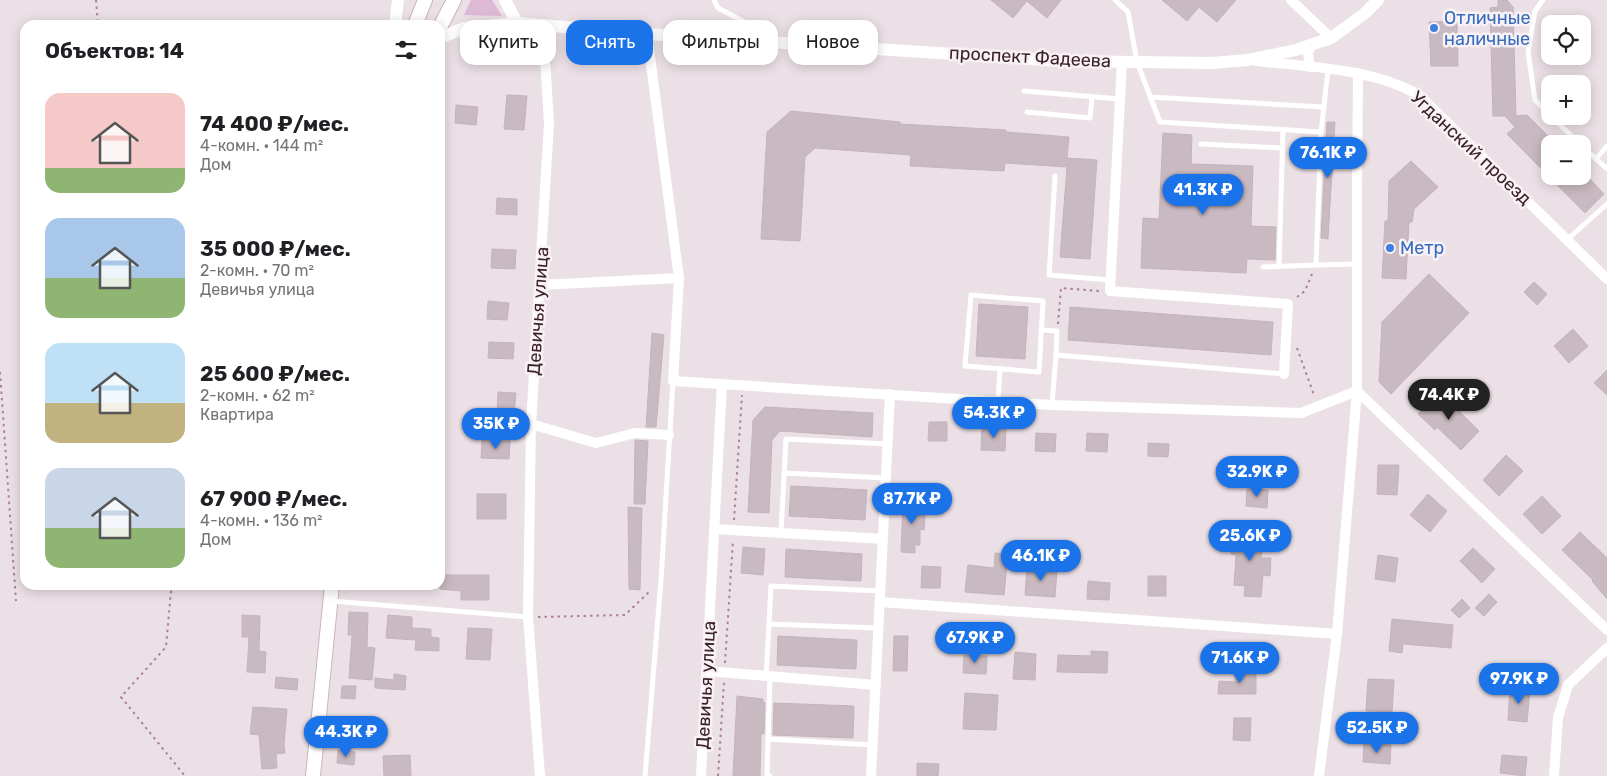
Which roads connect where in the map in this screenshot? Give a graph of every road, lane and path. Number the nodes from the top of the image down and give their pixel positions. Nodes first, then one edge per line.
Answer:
1 (96, 0) edge
2 (398, 0) edge
3 (425, 0) edge
4 (454, 0) edge
5 (505, 0) edge
6 (714, 0) edge
7 (1115, 0) edge
8 (1291, 0) edge
9 (1378, 0) edge
10 (1543, 0) edge
11 (98, 20) edge
12 (398, 20) edge
13 (417, 20) edge
14 (444, 20) edge
15 (515, 20) edge
16 (460, 30) edge
17 (653, 34) edge
18 (445, 36) edge
19 (1331, 38) junction
20 (782, 42) junction
21 (1311, 45) junction
22 (1248, 60) junction
23 (1122, 61) junction
24 (1137, 62) junction
25 (545, 65) edge
26 (652, 65) edge
27 (1310, 67) junction
28 (1328, 70) junction
29 (1358, 73) junction
30 (1024, 91) dead end
31 (1092, 97) junction
32 (1150, 97) junction
33 (1120, 99) junction
34 (1541, 106) edge
35 (1323, 107) junction
36 (1026, 112) dead end
37 (1560, 125) edge
38 (1283, 130) junction
39 (1321, 132) junction
40 (1571, 135) edge
41 (1201, 144) dead end
42 (1607, 146) edge
43 (1283, 148) junction
44 (1591, 154) edge
45 (1596, 159) junction
46 (1607, 169) edge
47 (1055, 176) dead end
48 (1607, 204) edge
49 (1568, 239) junction
50 (1357, 264) junction
51 (1316, 265) junction
52 (1263, 267) dead end
53 (1279, 267) junction
54 (680, 278) junction
55 (1607, 279) edge
56 (1110, 280) junction
57 (539, 285) junction
58 (1110, 292) junction
59 (1288, 304) junction
60 (1042, 330) junction
61 (1057, 331) junction
62 (1296, 346) dead end
63 (1056, 355) junction
64 (1000, 369) junction
65 (0, 372) edge
66 (1284, 374) joint
67 (673, 381) junction
68 (722, 384) junction
69 (742, 386) junction
70 (1357, 391) junction
71 (890, 394) junction
72 (998, 401) junction
73 (1052, 405) junction
74 (1318, 406) junction
75 (530, 424) junction
76 (669, 435) junction
77 (888, 444) junction
78 (784, 473) junction
79 (886, 478) junction
80 (714, 529) junction
81 (733, 530) junction
82 (781, 532) junction
83 (883, 539) junction
84 (661, 580) junction
85 (170, 590) edge
86 (332, 590) edge
87 (880, 591) junction
88 (331, 600) junction
89 (16, 601) dead end
90 (880, 602) junction
91 (528, 617) junction
92 (769, 624) junction
93 (879, 628) junction
94 (1607, 630) edge
95 (1337, 634) junction
96 (1607, 648) edge
97 (706, 671) junction
98 (724, 673) junction
99 (768, 676) junction
100 (876, 685) junction
101 (768, 740) junction
102 (873, 745) junction
103 (185, 776) edge
104 (314, 776) edge
105 (540, 776) edge
106 (645, 776) edge
107 (701, 776) edge
108 (718, 776) edge
109 (770, 776) edge
110 (871, 776) edge
111 (1319, 776) edge
112 (1554, 776) edge

1 - 11 path
2 - 12 street
3 - 13 main road
4 - 14 main road
5 - 15 street
6 - 20 lane
7 - 24 lane
8 - 19 street
9 - 19 street, проспект Фадеева
10 - 34 lane
16 - 18 street, проспект Фадеева
17 - 20 street, проспект Фадеева
19 - 21 street, проспект Фадеева
20 - 23 street, проспект Фадеева
21 - 22 street, проспект Фадеева
21 - 27 street
22 - 24 street, проспект Фадеева
22 - 27 street, Угданский проезд
23 - 24 street, проспект Фадеева
23 - 33 street
24 - 32 lane
25 - 57 street, Девичья улица
26 - 54 street
27 - 28 street, Угданский проезд
28 - 29 street, Угданский проезд
28 - 35 lane
29 - 49 street, Угданский проезд
29 - 50 street
30 - 31 lane
31 - 33 lane
31 - 36 lane
32 - 35 lane
32 - 38 lane
33 - 56 street
35 - 39 lane
37 - 40 lane
38 - 39 lane
38 - 43 lane
39 - 51 lane
41 - 43 lane
42 - 45 lane
43 - 53 lane
44 - 45 lane
45 - 46 lane
47 - 56 lane
48 - 49 lane
49 - 55 street, Угданский проезд
50 - 51 lane
50 - 70 street
51 - 53 lane
51 - 59 path
52 - 53 lane
54 - 57 street
54 - 67 street
56 - 58 street
57 - 75 street, Девичья улица
58 - 59 street
58 - 61 path
59 - 66 street
60 - 61 lane
60 - 64 lane
60 - 64 lane
61 - 63 lane
62 - 74 path
63 - 66 lane
63 - 73 lane
64 - 72 lane
65 - 89 path
67 - 68 street
67 - 76 lane
68 - 69 street
68 - 80 street, Девичья улица
69 - 71 street
69 - 81 path
70 - 74 street
70 - 94 street
70 - 95 street
71 - 72 street
71 - 77 street
72 - 73 street
73 - 74 street
75 - 76 street
75 - 91 street, Девичья улица
76 - 84 lane
77 - 78 lane
77 - 79 street
78 - 79 lane
78 - 82 lane
79 - 83 street
80 - 81 street
80 - 97 street, Девичья улица
81 - 82 street
81 - 98 path
82 - 83 street
83 - 87 street
84 - 91 path
84 - 106 lane
85 - 103 path
86 - 88 main road
87 - 90 street
87 - 92 lane
88 - 91 lane
88 - 104 main road
90 - 93 street
90 - 95 street
91 - 105 street, Девичья улица
92 - 93 lane
92 - 99 lane
93 - 100 street
95 - 111 street
96 - 112 street
97 - 98 street
97 - 107 street, Девичья улица
98 - 99 street
98 - 108 path
99 - 100 street
99 - 101 lane
100 - 102 street
101 - 102 lane
101 - 109 lane
102 - 110 street

